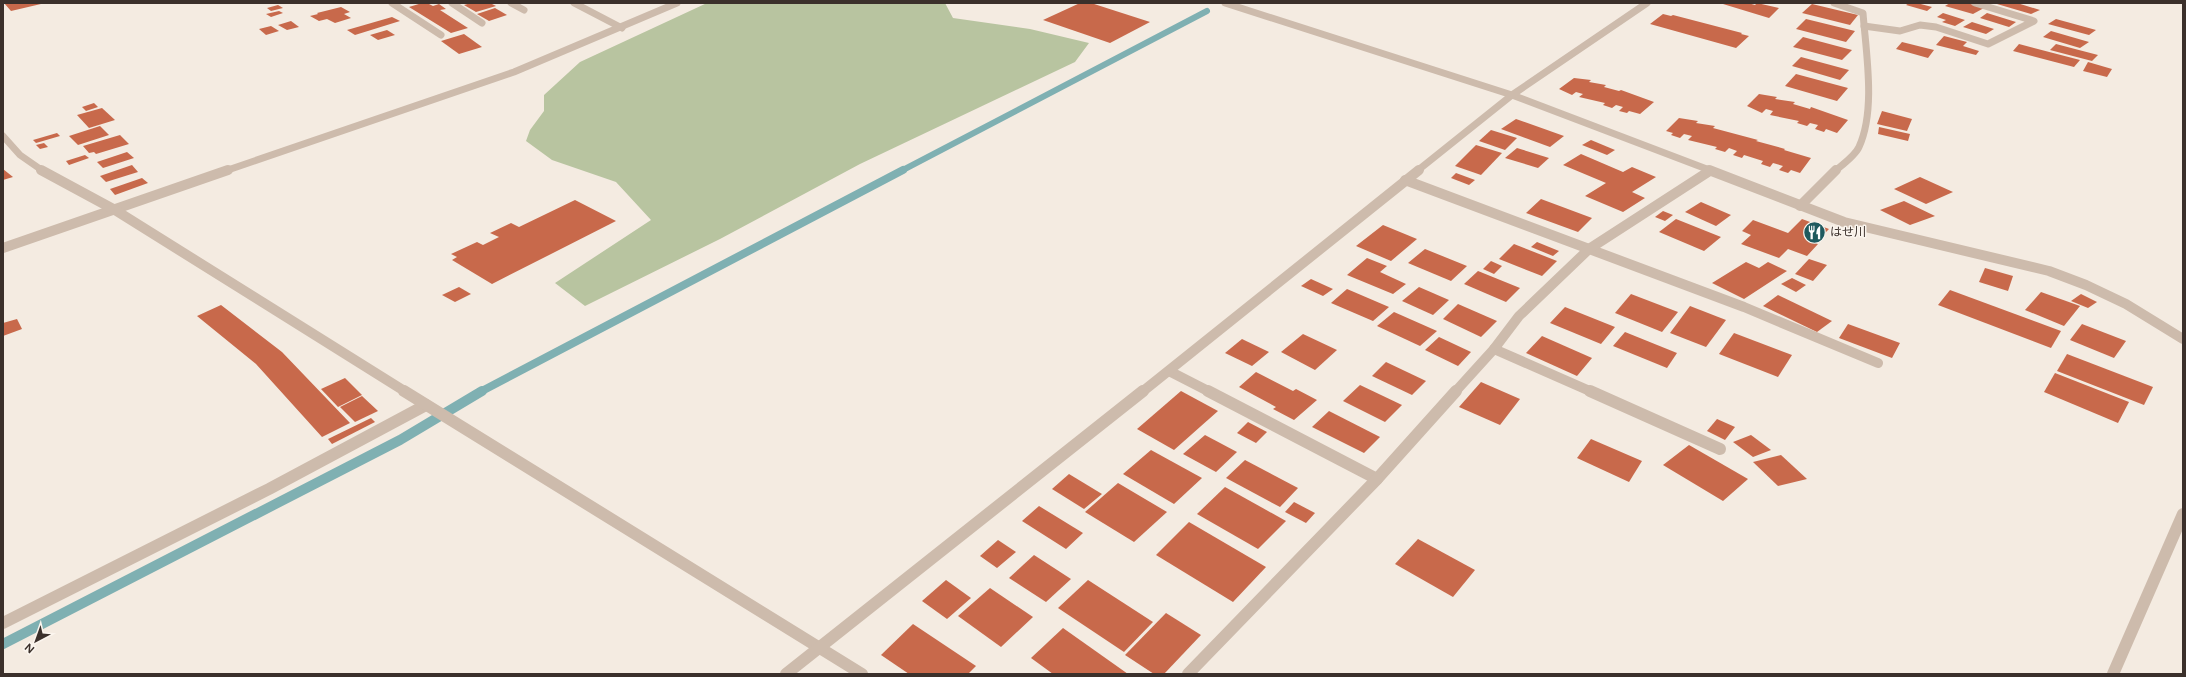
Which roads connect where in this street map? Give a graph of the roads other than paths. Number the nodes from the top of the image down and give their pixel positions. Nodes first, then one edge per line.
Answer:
1 (392, 3) edge
2 (452, 3) edge
3 (511, 3) edge
4 (574, 3) edge
5 (677, 3) edge
6 (1225, 3) edge
7 (1646, 3) edge
8 (1834, 3) edge
9 (1975, 3) edge
10 (524, 10) dead end
11 (482, 22) dead end
12 (1864, 26) junction
13 (622, 28) junction
14 (441, 34) dead end
15 (1512, 95) junction
16 (3, 136) edge
17 (1708, 172) junction
18 (1405, 180) junction
19 (1800, 206) junction
20 (116, 210) junction
21 (3, 248) edge
22 (1589, 249) junction
23 (2183, 339) edge
24 (1494, 349) junction
25 (1878, 363) dead end
26 (1169, 371) junction
27 (426, 405) junction
28 (1720, 449) dead end
29 (1377, 479) junction
30 (2183, 514) edge
31 (3, 623) edge
32 (821, 647) junction
33 (786, 674) edge
34 (862, 674) edge
35 (1188, 674) edge
36 (2113, 674) edge

1 - 14 street
2 - 11 street
3 - 10 street
4 - 13 street
5 - 13 street
6 - 15 street
7 - 15 street
8 - 12 street
9 - 12 street
12 - 19 street
13 - 20 street
15 - 17 street
15 - 18 street
16 - 20 street
17 - 19 street
17 - 22 street
18 - 22 street
18 - 26 street
19 - 23 street
20 - 21 street
20 - 27 street
22 - 24 street
22 - 25 street
24 - 28 street
24 - 29 street
26 - 29 street
26 - 32 street
27 - 31 street
27 - 32 street
29 - 35 street
30 - 36 street
32 - 33 street
32 - 34 street

